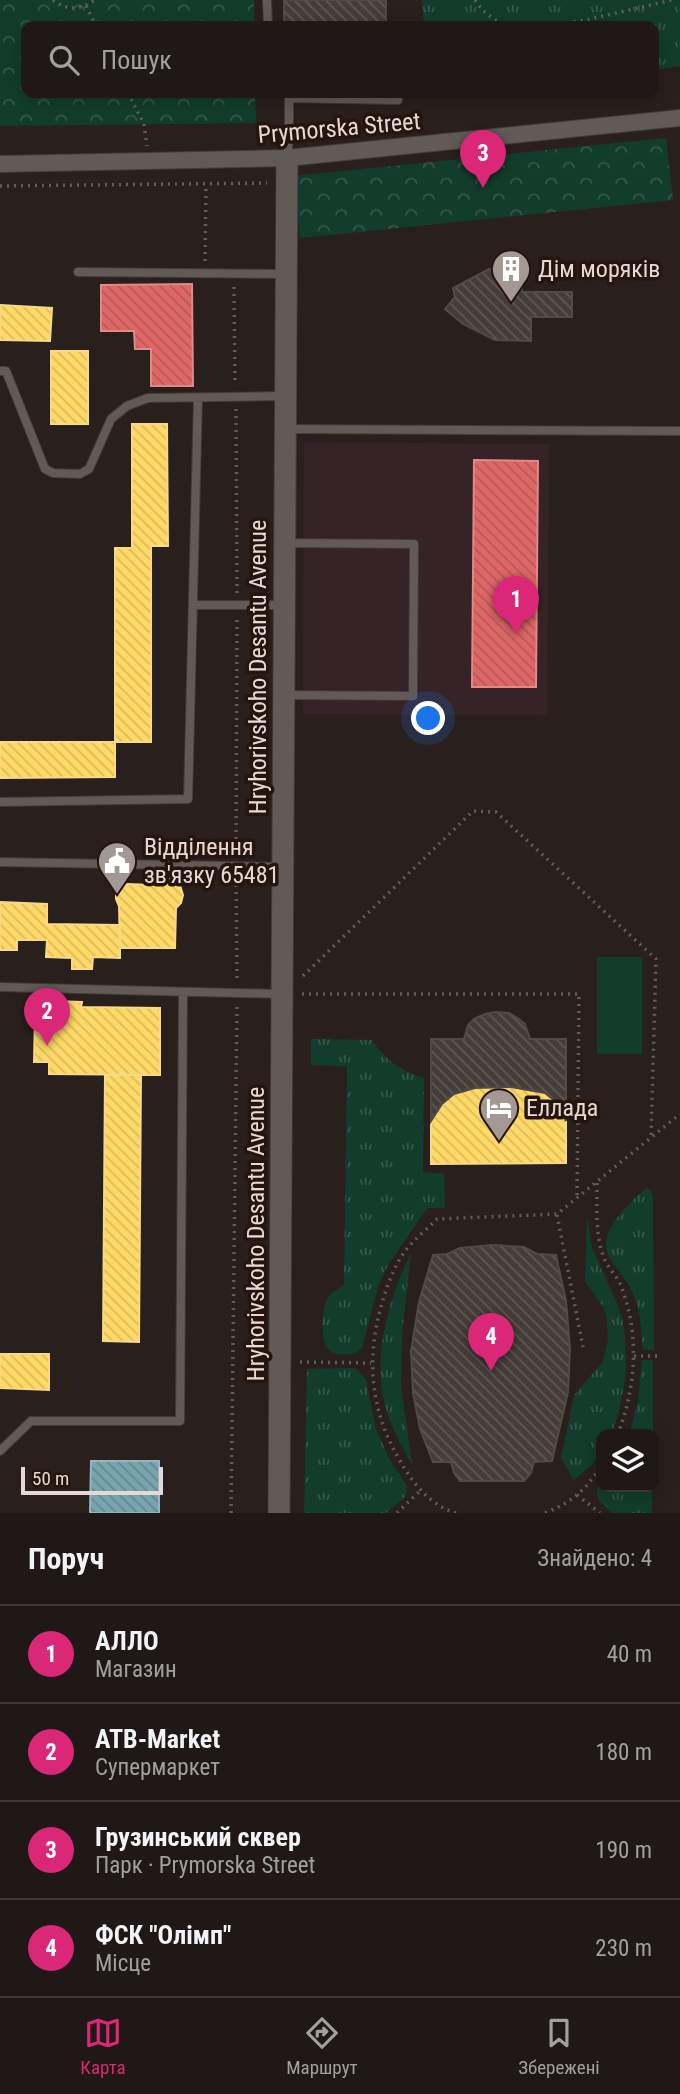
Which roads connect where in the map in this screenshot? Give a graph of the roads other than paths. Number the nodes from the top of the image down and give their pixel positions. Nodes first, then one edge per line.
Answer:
1 (267, 0) edge
2 (268, 21) edge
3 (289, 98) edge
4 (354, 98) edge
5 (398, 98) edge
6 (680, 118) edge
7 (287, 158) junction
8 (0, 164) edge
9 (78, 272) dead end
10 (287, 274) junction
11 (0, 371) edge
12 (287, 396) junction
13 (198, 398) junction
14 (286, 429) junction
15 (680, 431) edge
16 (286, 543) junction
17 (193, 605) junction
18 (285, 605) junction
19 (284, 695) junction
20 (0, 802) edge
21 (0, 862) edge
22 (283, 867) junction
23 (0, 987) edge
24 (183, 992) junction
25 (284, 995) junction
26 (0, 1451) edge
27 (279, 1513) edge

1 - 2 lane
3 - 7 lane
4 - 5 lane
6 - 7 street, Prymorska Street
7 - 8 street, Prymorska Street
7 - 10 street, Hryhorivskoho Desantu Avenue
9 - 10 lane
10 - 12 street, Hryhorivskoho Desantu Avenue
11 - 13 lane
12 - 13 lane
12 - 14 street, Hryhorivskoho Desantu Avenue
13 - 17 lane
14 - 15 lane
14 - 16 street, Hryhorivskoho Desantu Avenue
16 - 18 street, Hryhorivskoho Desantu Avenue
16 - 19 lane
17 - 18 lane
17 - 20 lane
18 - 19 street, Hryhorivskoho Desantu Avenue
19 - 22 street, Hryhorivskoho Desantu Avenue
21 - 22 lane
22 - 25 street, Hryhorivskoho Desantu Avenue
23 - 24 lane
24 - 25 lane
24 - 26 lane
25 - 27 street, Hryhorivskoho Desantu Avenue

